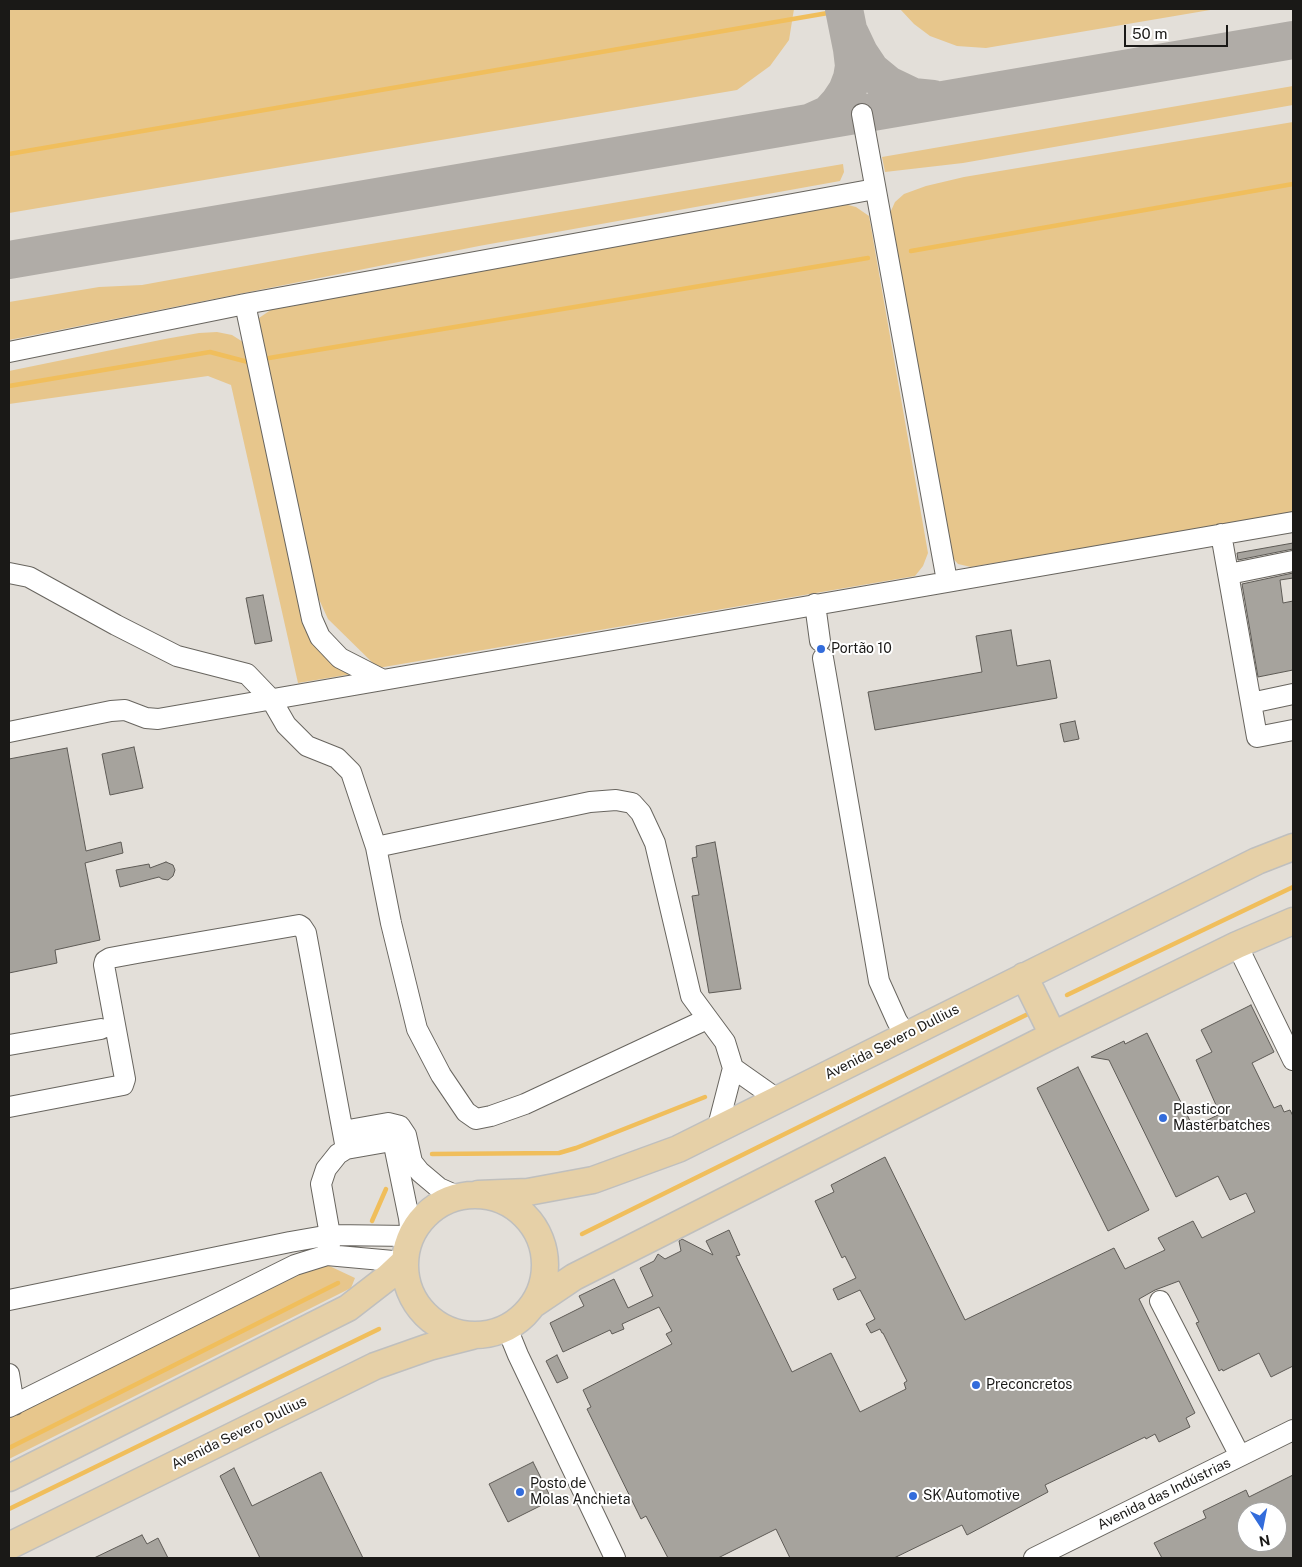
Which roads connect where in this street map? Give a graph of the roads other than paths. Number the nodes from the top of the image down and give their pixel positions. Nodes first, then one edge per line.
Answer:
1 (862, 114) dead end
2 (875, 189) junction
3 (245, 304) junction
4 (9, 352) edge
5 (1293, 522) edge
6 (1222, 534) junction
7 (1293, 561) edge
8 (9, 574) edge
9 (1228, 574) junction
10 (947, 582) junction
11 (815, 604) junction
12 (383, 680) junction
13 (1293, 694) edge
14 (271, 699) junction
15 (1252, 703) junction
16 (1293, 730) edge
17 (9, 732) edge
18 (376, 847) junction
19 (1293, 847) edge
20 (1293, 921) edge
21 (1237, 945) junction
22 (1024, 976) junction
23 (707, 1019) junction
24 (101, 1029) dead end
25 (906, 1035) junction
26 (1053, 1035) junction
27 (9, 1045) edge
28 (1293, 1060) edge
29 (733, 1068) junction
30 (777, 1099) junction
31 (9, 1107) edge
32 (717, 1130) junction
33 (344, 1140) junction
34 (468, 1195) junction
35 (330, 1235) junction
36 (410, 1236) junction
37 (290, 1242) junction
38 (326, 1255) junction
39 (404, 1262) junction
40 (295, 1265) junction
41 (9, 1300) edge
42 (1160, 1301) dead end
43 (534, 1304) junction
44 (507, 1328) junction
45 (476, 1335) junction
46 (9, 1374) edge
47 (11, 1406) edge
48 (1293, 1430) edge
49 (1240, 1456) junction
50 (9, 1478) edge
51 (9, 1546) edge
52 (1064, 1552) edge
53 (614, 1558) edge
54 (1034, 1558) edge

1 - 2 street
2 - 3 street
2 - 10 street
3 - 4 street
3 - 12 street
5 - 6 street
6 - 9 street
6 - 10 street
7 - 9 street
8 - 14 street
9 - 15 street
10 - 11 street
11 - 12 street
11 - 25 street
12 - 14 street
13 - 15 street
14 - 17 street
14 - 18 street
15 - 16 street
18 - 23 street
18 - 23 street
19 - 22 main road, Avenida Severo Dullius
20 - 21 main road
21 - 26 main road
21 - 28 street
22 - 25 main road, Avenida Severo Dullius
22 - 26 main road
23 - 29 street
24 - 27 street
25 - 30 main road, Avenida Severo Dullius
26 - 43 main road
29 - 30 street
29 - 32 street
30 - 32 main road, Avenida Severo Dullius
31 - 33 street
32 - 34 main road, Avenida Severo Dullius
33 - 34 street
33 - 35 street
33 - 36 street
34 - 36 main road
34 - 43 main road
35 - 36 street
35 - 37 street
35 - 38 street
36 - 39 main road
37 - 40 street
37 - 41 street
38 - 39 street
38 - 40 street
39 - 45 main road
39 - 50 main road
40 - 47 street
42 - 49 street
43 - 44 main road
44 - 45 main road
44 - 53 street
45 - 51 main road, Avenida Severo Dullius
46 - 47 street
48 - 49 street, Avenida das Indústrias
49 - 52 street, Avenida das Indústrias
52 - 54 street, Avenida das Indústrias

